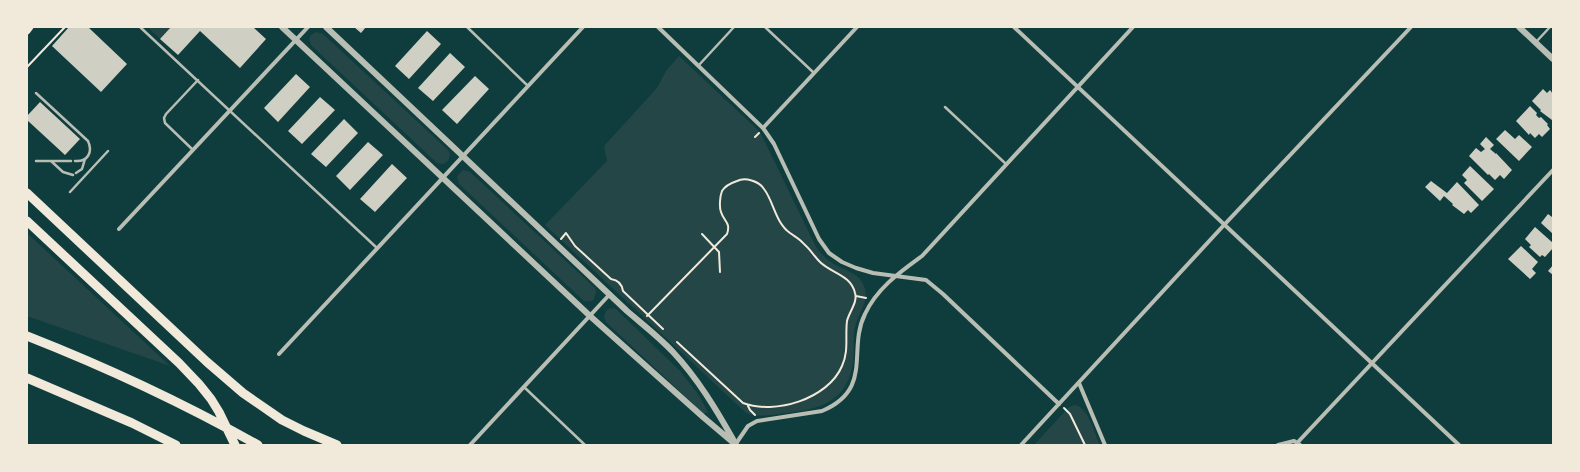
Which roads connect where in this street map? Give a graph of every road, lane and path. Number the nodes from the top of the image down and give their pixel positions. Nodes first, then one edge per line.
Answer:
1 (30, 27) edge
2 (65, 27) edge
3 (140, 27) edge
4 (282, 27) edge
5 (308, 27) edge
6 (326, 27) edge
7 (467, 27) edge
8 (583, 27) edge
9 (658, 27) edge
10 (734, 27) edge
11 (765, 27) edge
12 (857, 27) edge
13 (1014, 27) edge
14 (1133, 27) edge
15 (1411, 27) edge
16 (1519, 27) edge
17 (1550, 27) edge
18 (27, 30) edge
19 (296, 40) junction
20 (1535, 42) junction
21 (1553, 59) edge
22 (699, 65) junction
23 (27, 67) edge
24 (814, 73) junction
25 (198, 80) junction
26 (528, 86) junction
27 (1077, 87) junction
28 (36, 93) dead end
29 (945, 107) dead end
30 (230, 110) junction
31 (763, 128) junction
32 (193, 150) junction
33 (108, 151) dead end
34 (463, 155) junction
35 (86, 159) junction
36 (36, 161) dead end
37 (51, 161) junction
38 (71, 161) dead end
39 (75, 161) dead end
40 (1006, 164) junction
41 (1553, 170) edge
42 (76, 173) dead end
43 (73, 175) dead end
44 (443, 178) junction
45 (70, 192) dead end
46 (27, 193) edge
47 (27, 221) edge
48 (1224, 225) junction
49 (119, 229) dead end
50 (702, 234) dead end
51 (556, 244) junction
52 (714, 246) junction
53 (377, 248) junction
54 (720, 272) dead end
55 (894, 276) junction
56 (610, 294) junction
57 (648, 314) junction
58 (590, 316) junction
59 (665, 330) dead end
60 (27, 336) edge
61 (676, 341) dead end
62 (279, 354) dead end
63 (1372, 363) junction
64 (27, 378) edge
65 (1079, 383) junction
66 (524, 387) junction
67 (1060, 404) junction
68 (748, 405) junction
69 (757, 421) junction
70 (1299, 444) edge
71 (176, 445) edge
72 (235, 445) edge
73 (258, 445) edge
74 (337, 445) edge
75 (470, 445) edge
76 (585, 445) edge
77 (736, 445) edge
78 (1021, 445) edge
79 (1085, 445) edge
80 (1104, 445) edge
81 (1278, 445) edge
82 (1459, 445) edge

1 - 18 main road
2 - 23 path
3 - 25 lane
4 - 19 street
5 - 19 street
6 - 34 street
7 - 26 lane
8 - 26 street
9 - 22 street
10 - 22 lane
11 - 24 lane
12 - 24 street
13 - 27 street
14 - 27 street
15 - 48 street
16 - 20 street
17 - 20 lane
19 - 30 street
19 - 44 street
20 - 21 street
22 - 31 street
24 - 31 street
25 - 30 lane
25 - 32 lane
26 - 34 street
27 - 40 street
27 - 48 street
28 - 35 lane
29 - 40 lane
30 - 32 street
30 - 53 lane
31 - 55 street
32 - 49 street
33 - 45 lane
34 - 44 street
34 - 51 street
35 - 39 lane
35 - 42 lane
36 - 37 lane
37 - 38 lane
37 - 43 lane
40 - 55 street
41 - 63 street
44 - 53 street
44 - 58 street
46 - 74 highway
47 - 72 highway
48 - 63 street
48 - 65 street
50 - 52 path
51 - 56 street
51 - 57 path
52 - 54 path
52 - 57 path
52 - 68 path
53 - 62 street
55 - 67 street
55 - 69 street
56 - 58 street
56 - 77 street
57 - 59 path
58 - 66 street
58 - 77 street
60 - 73 highway
61 - 68 path
63 - 70 street
63 - 82 street
64 - 71 highway
65 - 67 street
65 - 80 street
66 - 75 street
66 - 76 lane
67 - 78 street
67 - 79 path
68 - 69 path
69 - 77 street
70 - 81 street

